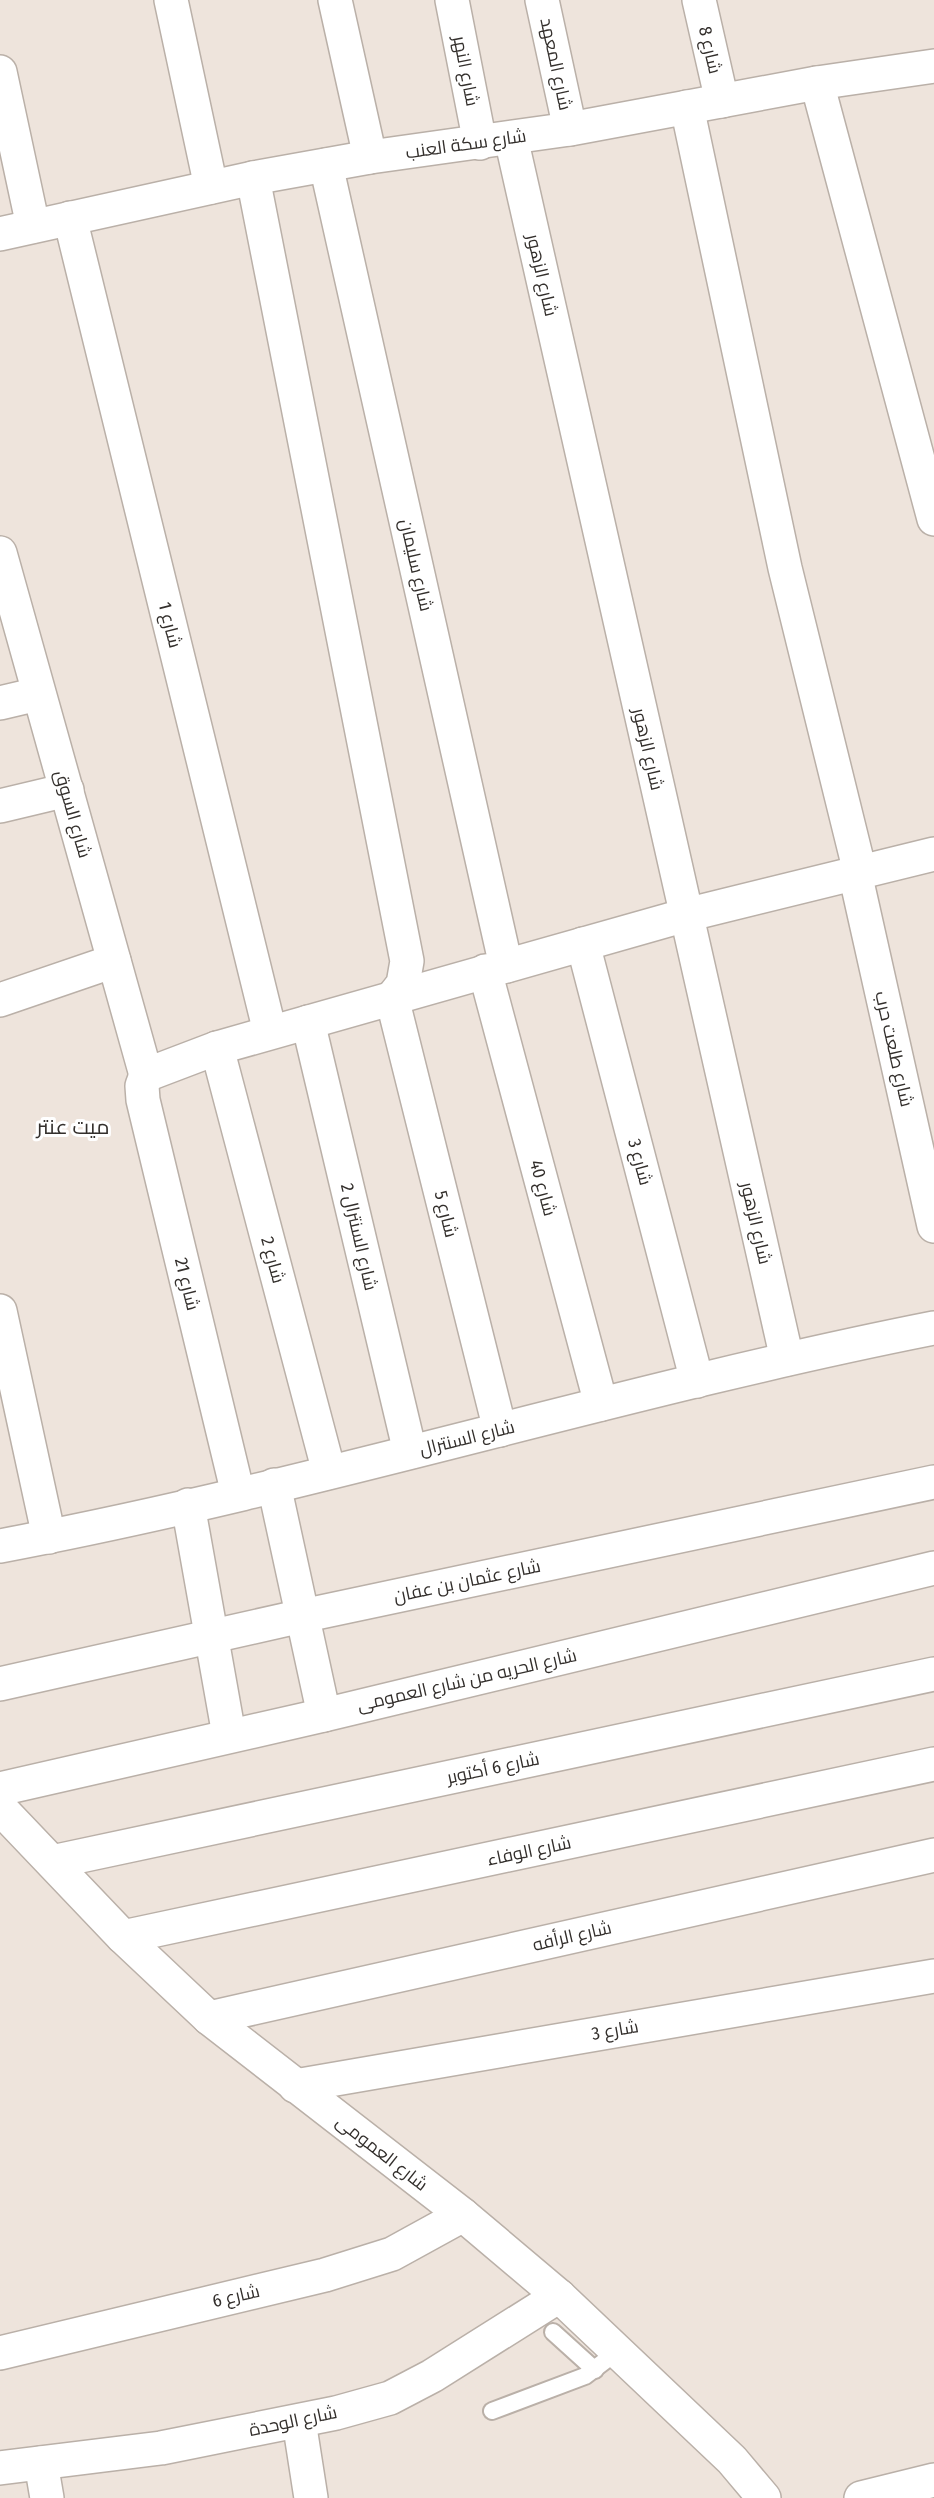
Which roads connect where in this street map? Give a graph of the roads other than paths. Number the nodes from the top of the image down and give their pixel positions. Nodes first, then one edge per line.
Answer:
1 (171, 0) edge
2 (334, 0) edge
3 (452, 0) edge
4 (542, 0) edge
5 (699, 0) edge
6 (934, 66) edge
7 (0, 72) edge
8 (817, 83) junction
9 (722, 101) junction
10 (687, 107) junction
11 (570, 129) junction
12 (496, 140) junction
13 (369, 157) junction
14 (326, 165) junction
15 (253, 178) junction
16 (211, 187) junction
17 (70, 218) junction
18 (33, 226) junction
19 (0, 234) edge
20 (934, 519) edge
21 (0, 553) edge
22 (7, 607) edge
23 (38, 694) junction
24 (0, 703) edge
25 (67, 790) junction
26 (0, 806) edge
27 (933, 858) edge
28 (857, 872) junction
29 (686, 915) junction
30 (583, 944) junction
31 (114, 962) junction
32 (496, 969) junction
33 (392, 998) junction
34 (0, 1000) edge
35 (308, 1022) junction
36 (270, 1032) junction
37 (217, 1048) junction
38 (146, 1075) junction
39 (934, 1226) edge
40 (0, 1311) edge
41 (933, 1334) edge
42 (787, 1359) junction
43 (697, 1381) junction
44 (601, 1404) junction
45 (500, 1430) junction
46 (410, 1452) junction
47 (328, 1472) junction
48 (934, 1482) edge
49 (274, 1485) junction
50 (238, 1494) junction
51 (188, 1505) junction
52 (49, 1537) junction
53 (0, 1546) edge
54 (934, 1568) edge
55 (302, 1616) junction
56 (211, 1636) junction
57 (934, 1674) edge
58 (0, 1684) edge
59 (324, 1714) junction
60 (229, 1735) junction
61 (934, 1764) edge
62 (0, 1789) edge
63 (0, 1808) edge
64 (934, 1855) edge
65 (52, 1862) junction
66 (123, 1937) junction
67 (934, 1976) edge
68 (209, 2018) junction
69 (295, 2086) junction
70 (464, 2215) junction
71 (559, 2296) junction
72 (553, 2332) dead end
73 (0, 2353) edge
74 (607, 2360) junction
75 (492, 2411) dead end
76 (299, 2421) junction
77 (41, 2463) junction
78 (0, 2468) edge
79 (934, 2480) edge
80 (47, 2498) edge
81 (311, 2498) edge
82 (764, 2498) edge
83 (861, 2498) edge

1 - 16 street
2 - 13 street
3 - 12 street, شارع النهر
4 - 11 street, شارع المعهد
5 - 9 street, شارع 8
6 - 8 street, شارع سكة العنب
7 - 18 street
8 - 9 street, شارع سكة العنب
8 - 20 street
9 - 10 street, شارع سكة العنب
10 - 11 street, شارع سكة العنب
10 - 28 street, شارع طلعت حرب
11 - 12 street, شارع سكة العنب
12 - 13 street, شارع سكة العنب
12 - 29 street, شارع الزهور
13 - 14 street, شارع سكة العنب
14 - 15 street, شارع سكة العنب
14 - 32 street, شارع سليمان
15 - 16 street, شارع سكة العنب
15 - 33 street
16 - 17 street, شارع سكة العنب
17 - 18 street, شارع سكة العنب
17 - 36 street, شارع 1
18 - 19 street, شارع سكة العنب
21 - 22 street, شارع السوق
22 - 23 street, شارع السوق
23 - 24 street
23 - 25 street, شارع السوق
25 - 26 street
25 - 31 street, شارع السوق
27 - 28 street
28 - 29 street
28 - 39 street, شارع طلعت حرب
29 - 30 street
29 - 42 street, شارع الزهور
30 - 32 street
30 - 43 street, شارع 3
31 - 34 street
31 - 38 street, شارع السوق
32 - 33 street
32 - 44 street, شارع 40
33 - 35 street
33 - 45 street, شارع 5
35 - 36 street
35 - 46 street, شارع السنترال 2
36 - 37 street
37 - 38 street
37 - 47 street, شارع 2
38 - 50 street, شارع 21
40 - 52 street
41 - 42 street, شارع السنترال
42 - 43 street, شارع السنترال
43 - 44 street, شارع السنترال
44 - 45 street, شارع السنترال
45 - 46 street, شارع السنترال
46 - 47 street, شارع السنترال
47 - 49 street, شارع السنترال
48 - 55 street, شارع عثمان بن عفان
49 - 50 street, شارع السنترال
49 - 55 street
50 - 51 street, شارع السنترال
51 - 52 street, شارع السنترال
51 - 56 street
52 - 53 street, شارع السنترال
54 - 59 street, شارع الحريه من شارع العمومى
55 - 56 street, شارع عثمان بن عفان
55 - 59 street
56 - 58 street, شارع عثمان بن عفان
56 - 60 street
57 - 65 street, شارع 6 أكتوبر
59 - 60 street, شارع الحريه من شارع العمومى
60 - 62 street, شارع الحريه من شارع العمومى
61 - 66 street, شارع الوفاء
63 - 65 street, شارع العمومى
64 - 68 street, شارع الرأفه
65 - 66 street, شارع العمومى
66 - 68 street, شارع العمومى
67 - 69 street, شارع 3
68 - 69 street, شارع العمومى
69 - 70 street, شارع العمومى
70 - 71 street, شارع العمومى
70 - 73 street, شارع 6
71 - 74 street, شارع العمومى
71 - 76 street, شارع الوحدة
72 - 74 lane
74 - 75 lane
74 - 82 street, شارع العمومى
76 - 77 street, شارع الوحدة
76 - 81 street
77 - 78 street, شارع الوحدة
77 - 80 street
79 - 83 street

